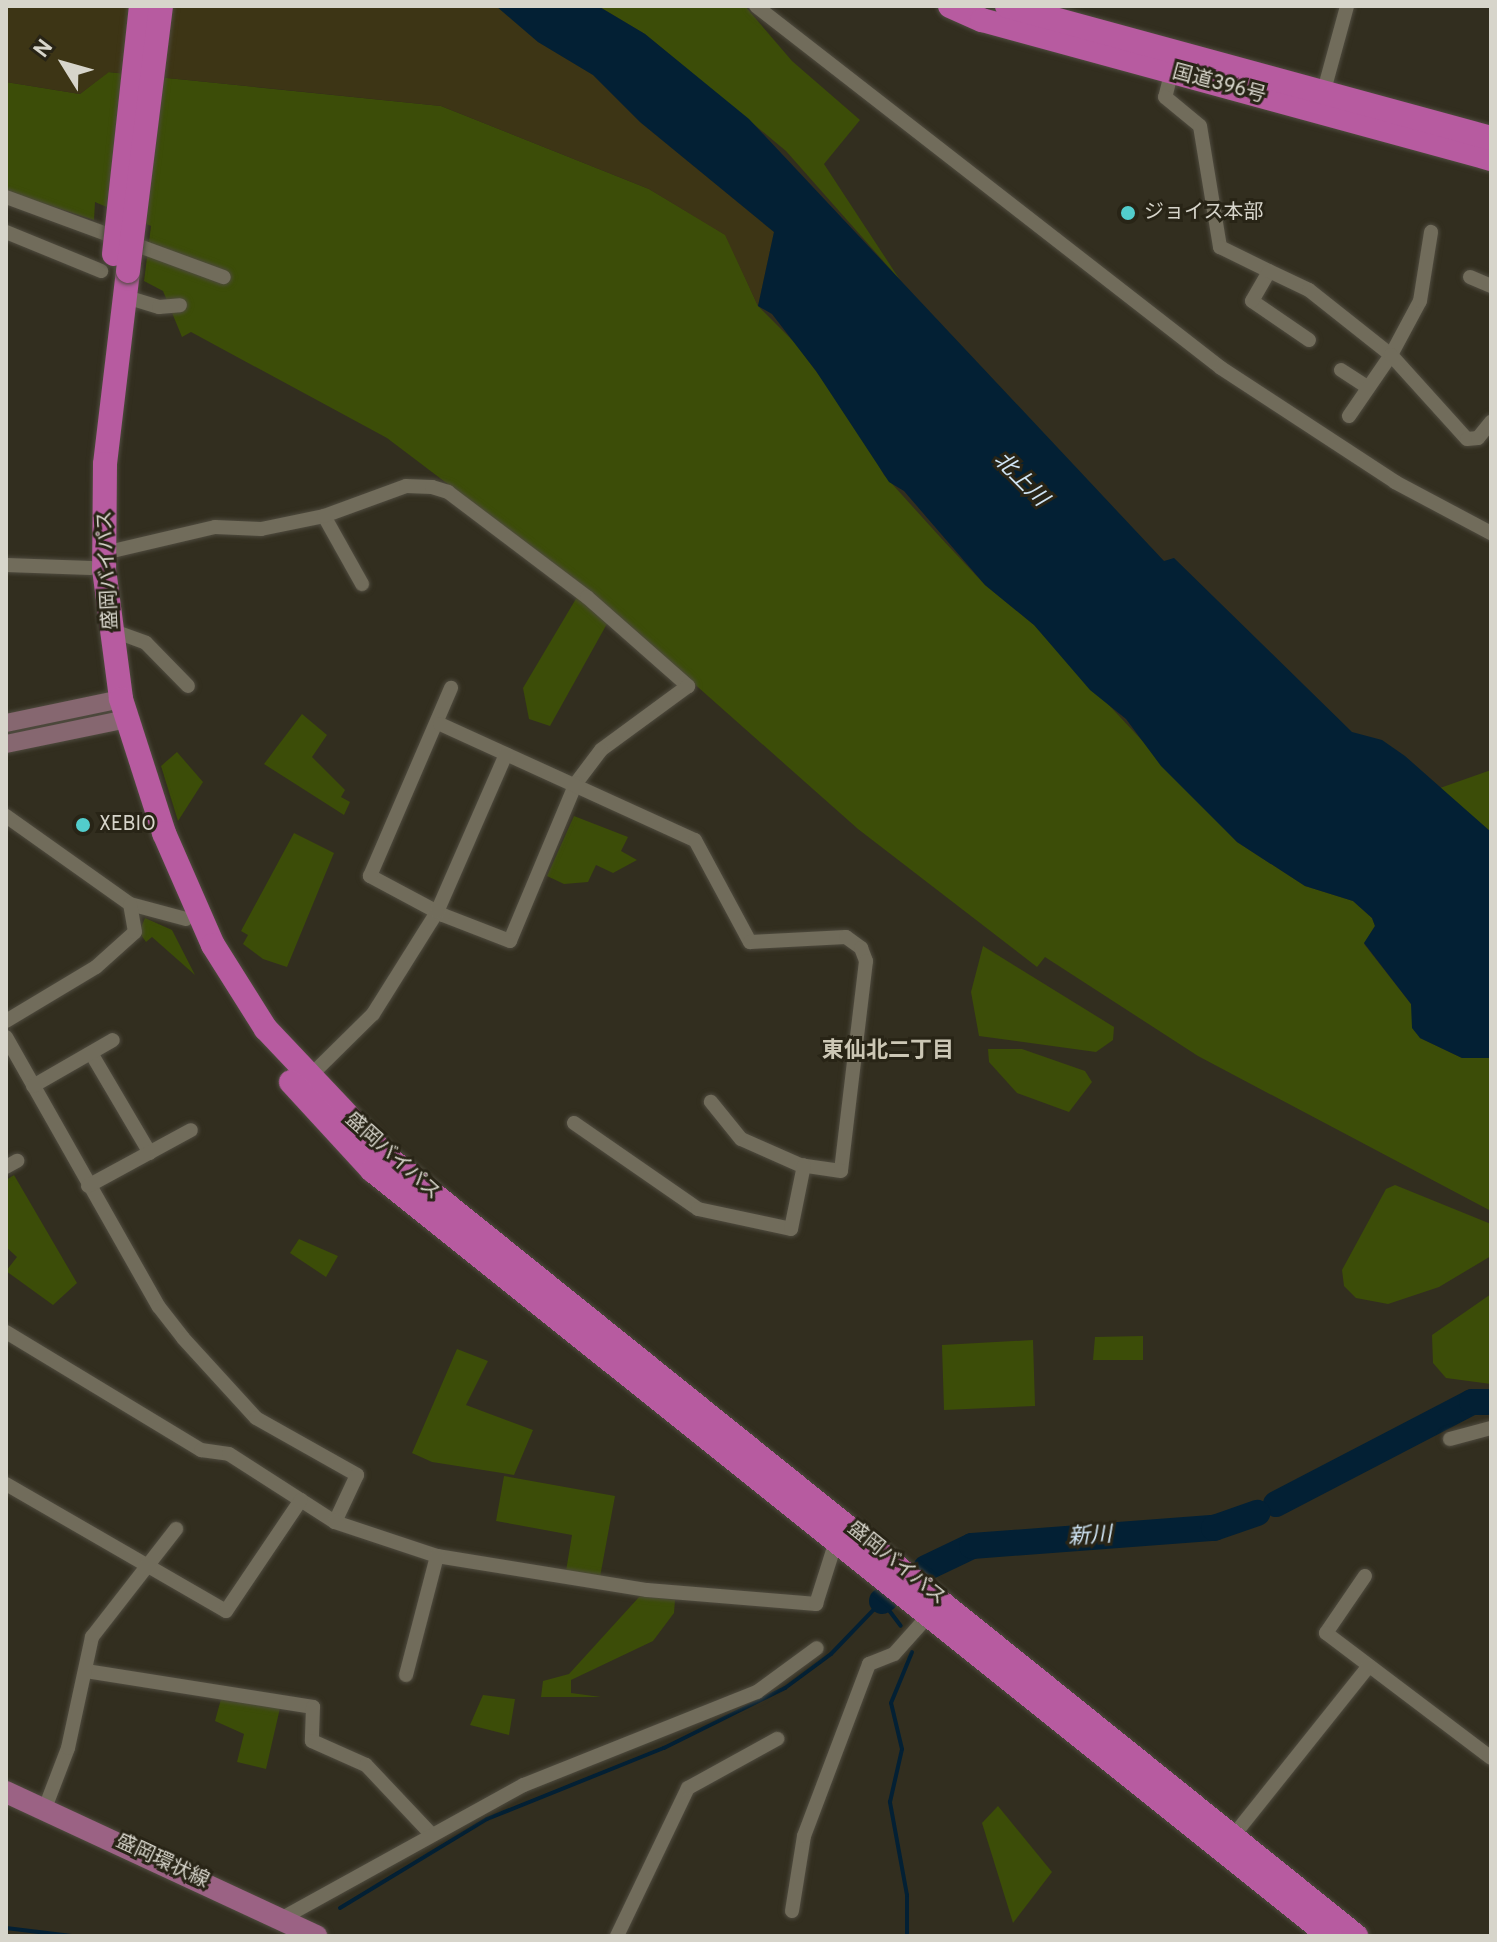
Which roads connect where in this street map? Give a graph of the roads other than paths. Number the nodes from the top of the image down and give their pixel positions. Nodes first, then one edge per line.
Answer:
1 (141, 6) edge
2 (161, 6) edge
3 (756, 6) edge
4 (950, 6) edge
5 (1007, 6) edge
6 (1347, 6) edge
7 (1174, 62) junction
8 (1323, 94) junction
9 (1489, 142) edge
10 (6, 197) edge
11 (6, 232) edge
12 (1431, 232) dead end
13 (114, 270) junction
14 (1269, 271) junction
15 (224, 277) dead end
16 (1470, 277) dead end
17 (1491, 286) edge
18 (136, 300) dead end
19 (180, 305) dead end
20 (1309, 340) dead end
21 (1391, 355) junction
22 (1341, 370) dead end
23 (1367, 387) junction
24 (1349, 416) dead end
25 (1491, 422) edge
26 (324, 516) junction
27 (1491, 533) edge
28 (97, 560) junction
29 (6, 565) edge
30 (362, 584) dead end
31 (111, 630) junction
32 (188, 686) dead end
33 (451, 688) dead end
34 (116, 711) junction
35 (6, 723) edge
36 (440, 724) junction
37 (6, 744) edge
38 (506, 754) junction
39 (576, 783) junction
40 (6, 816) edge
41 (130, 904) junction
42 (437, 912) junction
43 (186, 919) junction
44 (6, 1021) edge
45 (6, 1037) edge
46 (113, 1040) dead end
47 (91, 1053) junction
48 (302, 1084) junction
49 (33, 1086) junction
50 (711, 1102) dead end
51 (574, 1123) dead end
52 (191, 1130) dead end
53 (150, 1153) junction
54 (804, 1165) junction
55 (88, 1186) junction
56 (6, 1332) edge
57 (1491, 1428) edge
58 (1450, 1439) dead end
59 (6, 1484) edge
60 (301, 1500) junction
61 (335, 1522) junction
62 (176, 1529) dead end
63 (836, 1541) junction
64 (437, 1556) junction
65 (145, 1569) junction
66 (1365, 1576) dead end
67 (928, 1616) junction
68 (817, 1648) dead end
69 (1369, 1666) junction
70 (86, 1671) junction
71 (406, 1675) dead end
72 (777, 1739) dead end
73 (1491, 1758) edge
74 (6, 1792) edge
75 (45, 1808) junction
76 (431, 1834) junction
77 (1234, 1835) junction
78 (792, 1911) dead end
79 (279, 1920) junction
80 (316, 1936) edge
81 (617, 1936) edge
82 (1330, 1936) edge
83 (1356, 1936) edge

1 - 13 highway, 盛岡バイパス, bridge
2 - 13 highway, 盛岡バイパス, bridge
3 - 27 street
4 - 7 highway, 国道396号
5 - 7 highway, 国道396号
6 - 8 street
7 - 8 highway, 国道396号
7 - 9 highway, 国道396号
7 - 14 street
8 - 9 highway, 国道396号
10 - 15 street
11 - 13 street
12 - 21 street
13 - 28 highway, 盛岡バイパス
14 - 20 street
14 - 21 street
16 - 17 street
18 - 19 street
21 - 23 street
21 - 25 street
22 - 23 street
23 - 24 street
26 - 28 street
26 - 30 street
26 - 39 street
28 - 29 street
28 - 31 highway, 盛岡バイパス
28 - 34 highway, 盛岡バイパス
31 - 32 street
31 - 34 highway, 盛岡バイパス
33 - 36 street
34 - 35 street
34 - 37 street
34 - 43 highway, 盛岡バイパス
34 - 48 highway, 盛岡バイパス
36 - 38 street
36 - 42 street
38 - 39 street
38 - 42 street
39 - 42 street
39 - 54 street
40 - 41 street
41 - 43 street
41 - 44 street
42 - 48 street
43 - 48 highway, 盛岡バイパス
45 - 49 street
46 - 47 street
47 - 49 street
47 - 53 street
48 - 63 highway, 盛岡バイパス
48 - 77 highway, 盛岡バイパス
49 - 55 street
50 - 54 street
51 - 54 street
52 - 53 street
53 - 55 street
55 - 61 street
56 - 60 street
57 - 58 street
59 - 65 street
60 - 61 street
60 - 65 street
61 - 64 street
62 - 65 street
63 - 64 street
63 - 67 highway, 盛岡バイパス
64 - 71 street
65 - 70 street
66 - 69 street
67 - 78 street
67 - 82 highway, 盛岡バイパス
68 - 76 street
69 - 73 street
69 - 77 street
70 - 75 street
70 - 76 street
72 - 81 street
74 - 75 main road, 盛岡環状線
75 - 79 main road, 盛岡環状線
76 - 79 street
77 - 83 highway, 盛岡バイパス
79 - 80 main road, 盛岡環状線

